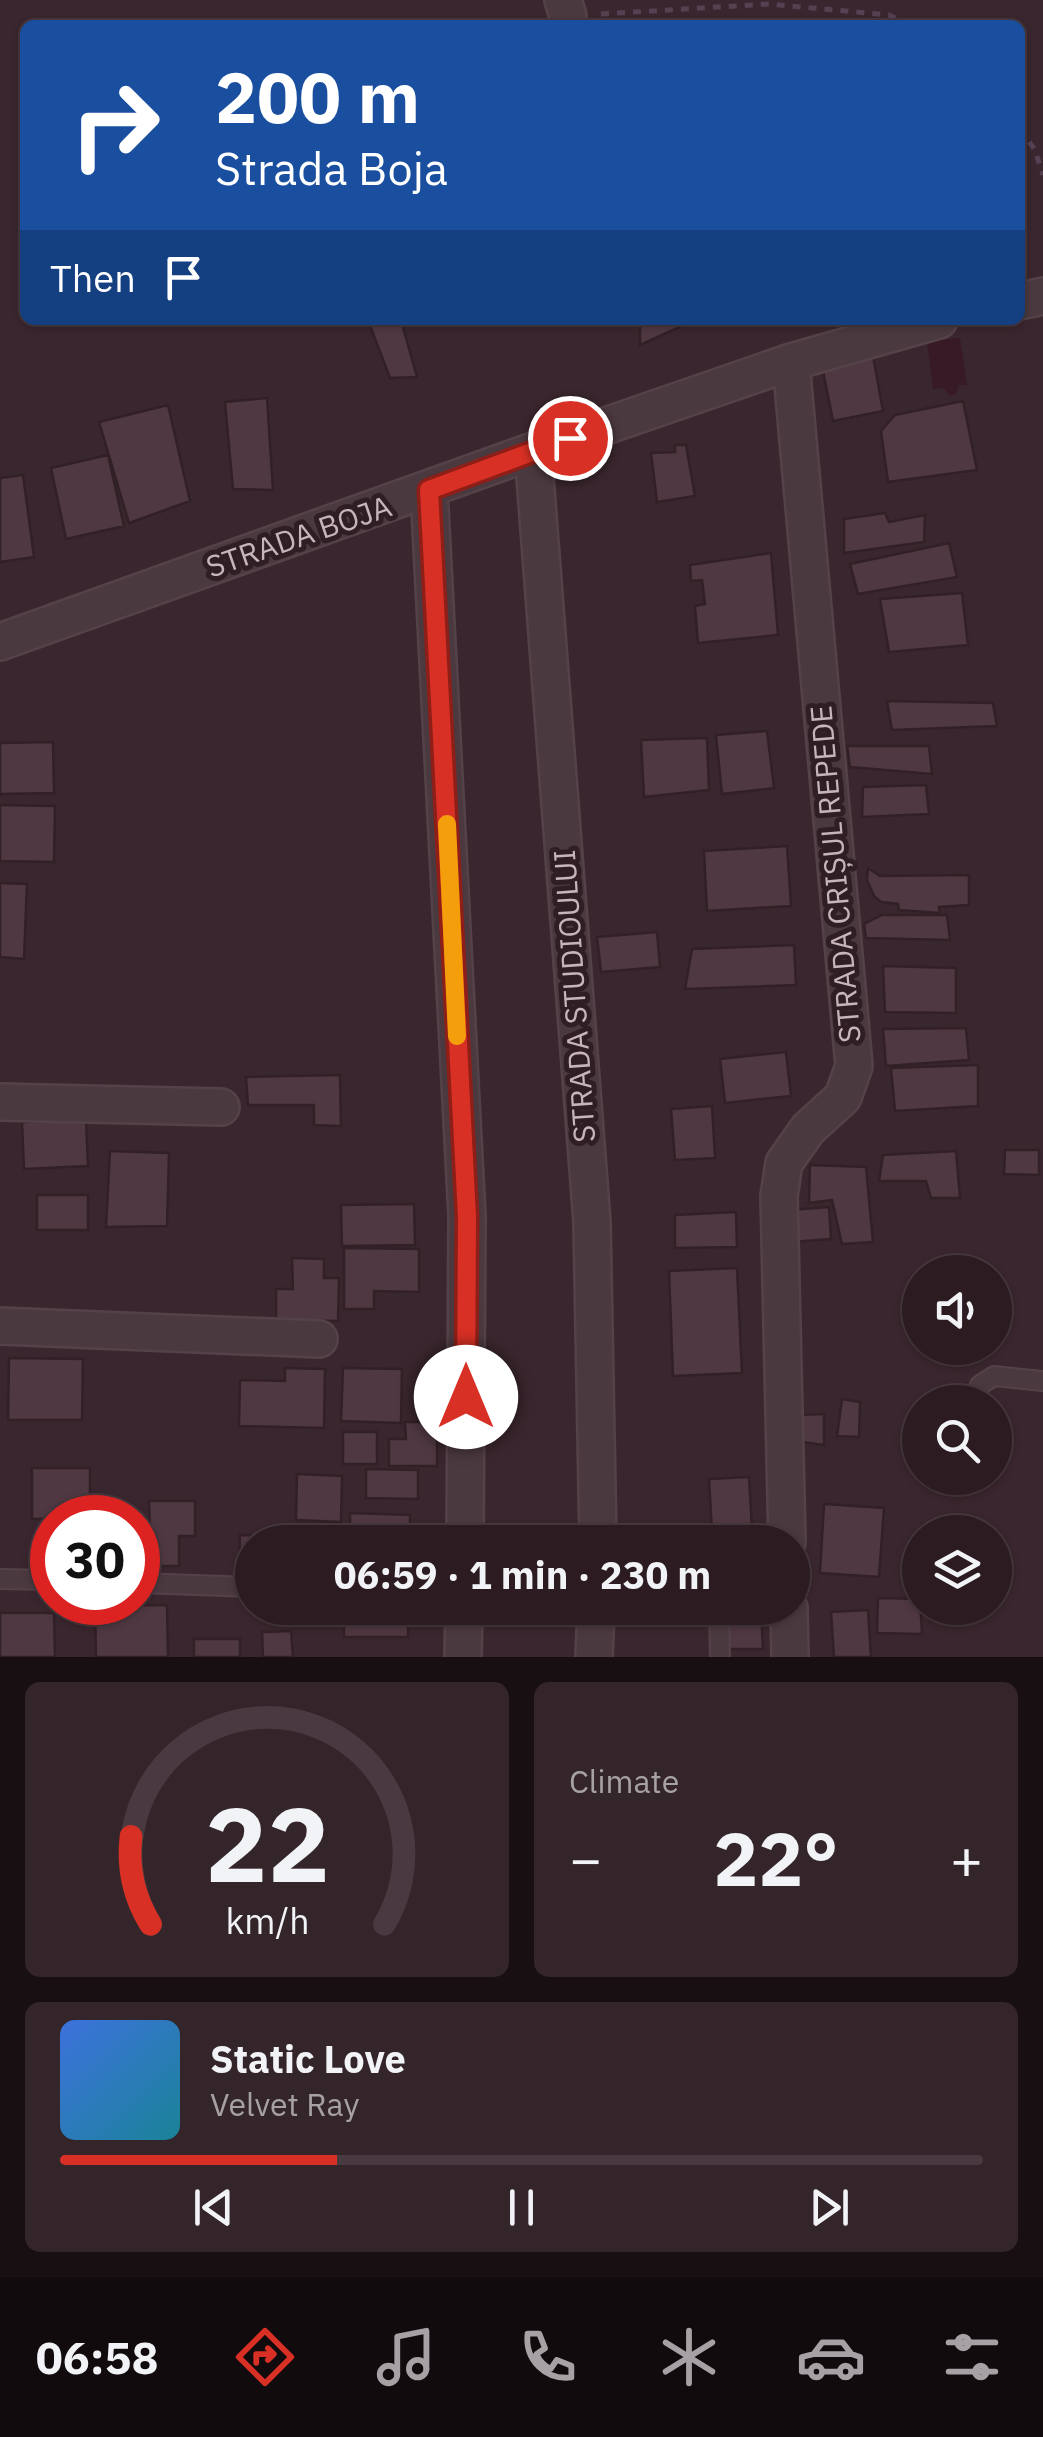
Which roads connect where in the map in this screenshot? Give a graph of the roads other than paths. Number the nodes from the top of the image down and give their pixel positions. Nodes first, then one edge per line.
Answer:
1 (922, 325) edge
2 (791, 362) junction
3 (533, 451) junction
4 (429, 490) junction
5 (0, 642) edge
6 (0, 1102) edge
7 (221, 1107) dead end
8 (0, 1326) edge
9 (320, 1339) dead end
10 (1043, 1381) edge
11 (980, 1385) edge
12 (465, 1525) edge
13 (598, 1525) edge
14 (787, 1525) edge
15 (0, 1579) edge
16 (30, 1580) edge
17 (160, 1584) edge
18 (235, 1586) edge
19 (464, 1625) edge
20 (595, 1625) edge
21 (719, 1625) edge
22 (789, 1625) edge
23 (463, 1657) edge
24 (594, 1657) edge
25 (720, 1657) edge
26 (790, 1657) edge

1 - 2 street, STRADA BOJA
2 - 3 street, STRADA BOJA
2 - 14 street, STRADA CRIȘUL REPEDE
3 - 4 street, STRADA BOJA
3 - 13 street, STRADA STUDIOULUI
4 - 5 street, STRADA BOJA
4 - 12 street
6 - 7 street
8 - 9 street
10 - 11 lane
15 - 16 lane
17 - 18 lane
19 - 23 street
20 - 24 street
21 - 25 lane
22 - 26 street

